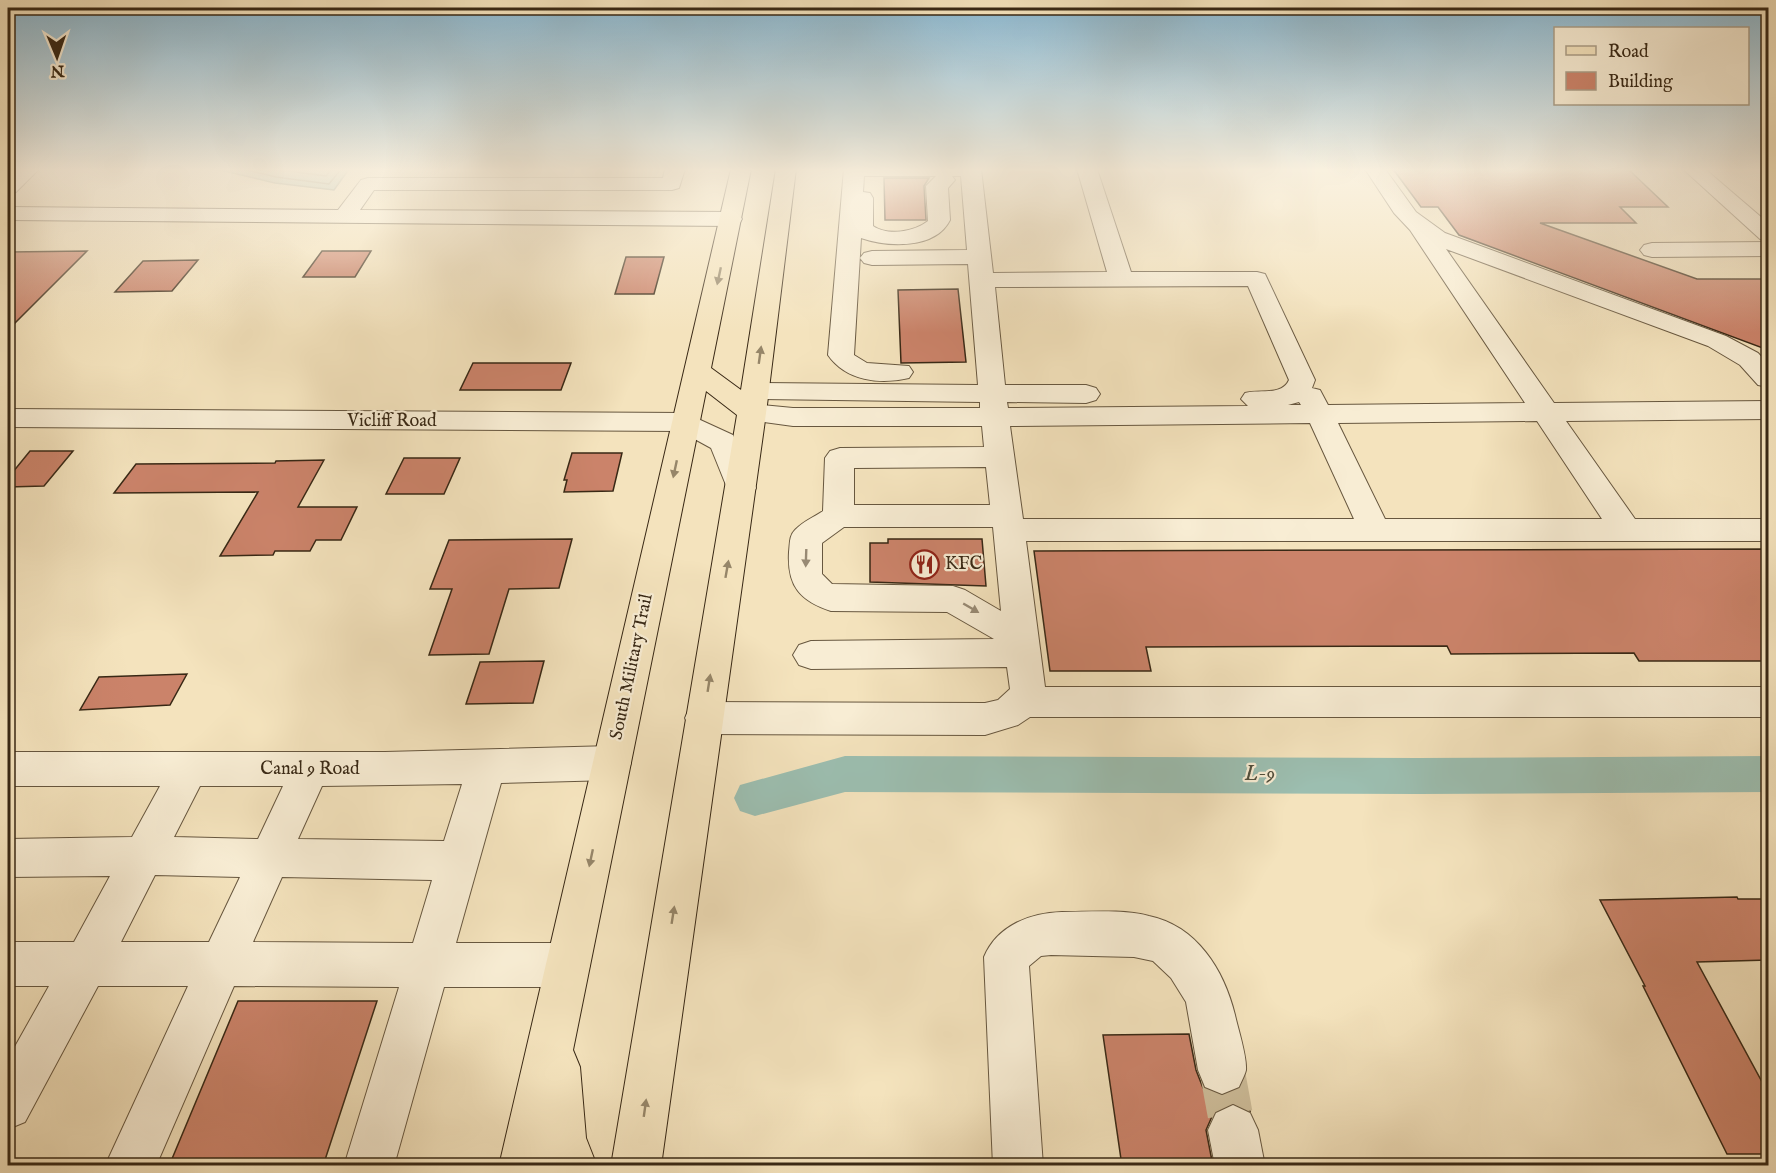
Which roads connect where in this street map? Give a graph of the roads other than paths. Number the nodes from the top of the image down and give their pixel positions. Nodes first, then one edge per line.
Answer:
1 (730, 224) edge
2 (778, 224) edge
3 (851, 224) edge
4 (883, 224) edge
5 (937, 224) edge
6 (946, 224) edge
7 (976, 224) edge
8 (1104, 224) edge
9 (1414, 224) edge
10 (1756, 224) edge
11 (1421, 230) junction
12 (851, 233) junction
13 (1768, 234) edge
14 (1768, 249) edge
15 (1652, 250) dead end
16 (850, 258) junction
17 (980, 268) junction
18 (1121, 279) junction
19 (698, 371) junction
20 (1768, 379) edge
21 (1302, 380) junction
22 (993, 394) junction
23 (754, 402) junction
24 (1768, 410) edge
25 (1545, 412) junction
26 (1319, 414) junction
27 (8, 418) edge
28 (685, 422) junction
29 (999, 457) junction
30 (741, 488) junction
31 (838, 516) junction
32 (1007, 523) junction
33 (1374, 530) junction
34 (1626, 530) junction
35 (1768, 530) edge
36 (1023, 646) junction
37 (811, 655) dead end
38 (1022, 702) junction
39 (1768, 702) edge
40 (703, 718) junction
41 (612, 764) junction
42 (486, 767) junction
43 (8, 769) edge
44 (189, 769) junction
45 (310, 769) junction
46 (142, 856) junction
47 (270, 857) junction
48 (8, 858) edge
49 (458, 861) junction
50 (8, 964) edge
51 (86, 964) junction
52 (221, 964) junction
53 (428, 964) junction
54 (568, 964) junction
55 (553, 1029) junction
56 (1222, 1070) tunnel mouth
57 (8, 1105) edge
58 (130, 1166) edge
59 (369, 1166) edge
60 (524, 1166) edge
61 (572, 1166) edge
62 (636, 1166) edge
63 (1018, 1166) edge

1 -> 19 main road, South Military Trail
23 -> 2 main road
3 - 12 street
4 - 5 street
6 - 12 street
7 - 17 street
8 - 18 street
9 - 11 street
10 - 13 street
11 - 20 street
11 - 25 street
12 - 16 street
14 - 15 street
16 - 17 street
16 - 22 street
17 - 18 street
17 - 22 street
18 - 21 street
19 - 23 main road
19 - 28 main road, South Military Trail
21 - 22 street
21 - 26 street
22 - 23 street
22 - 26 street
22 - 29 street
23 - 30 main road
24 - 25 street
25 - 26 street
25 - 34 street
26 - 33 street
27 - 28 street, Vicliff Road
28 - 30 street, Vicliff Road
28 -> 41 main road, South Military Trail
29 - 31 street
29 - 32 street
40 -> 30 main road
31 - 32 street
31 -> 36 street
32 - 33 street
32 - 36 street
33 - 34 street
34 - 35 street
36 - 37 street
36 - 38 street
38 - 39 street
38 - 40 street
62 -> 40 main road
41 - 42 street, Canal 9 Road
41 -> 54 main road, South Military Trail
42 - 45 street, Canal 9 Road
42 - 49 street
43 - 44 street, Canal 9 Road
44 - 45 street, Canal 9 Road
44 - 46 street
45 - 47 street
46 - 47 street
46 - 48 street
46 - 51 street
47 - 49 street
47 - 52 street
49 - 53 street
50 - 51 street
51 - 52 street
51 - 57 street
52 - 53 street
52 - 58 street
53 - 54 street
53 - 59 street
54 - 55 main road, South Military Trail
55 - 60 main road, South Military Trail
55 - 61 main road
56 - 63 street

